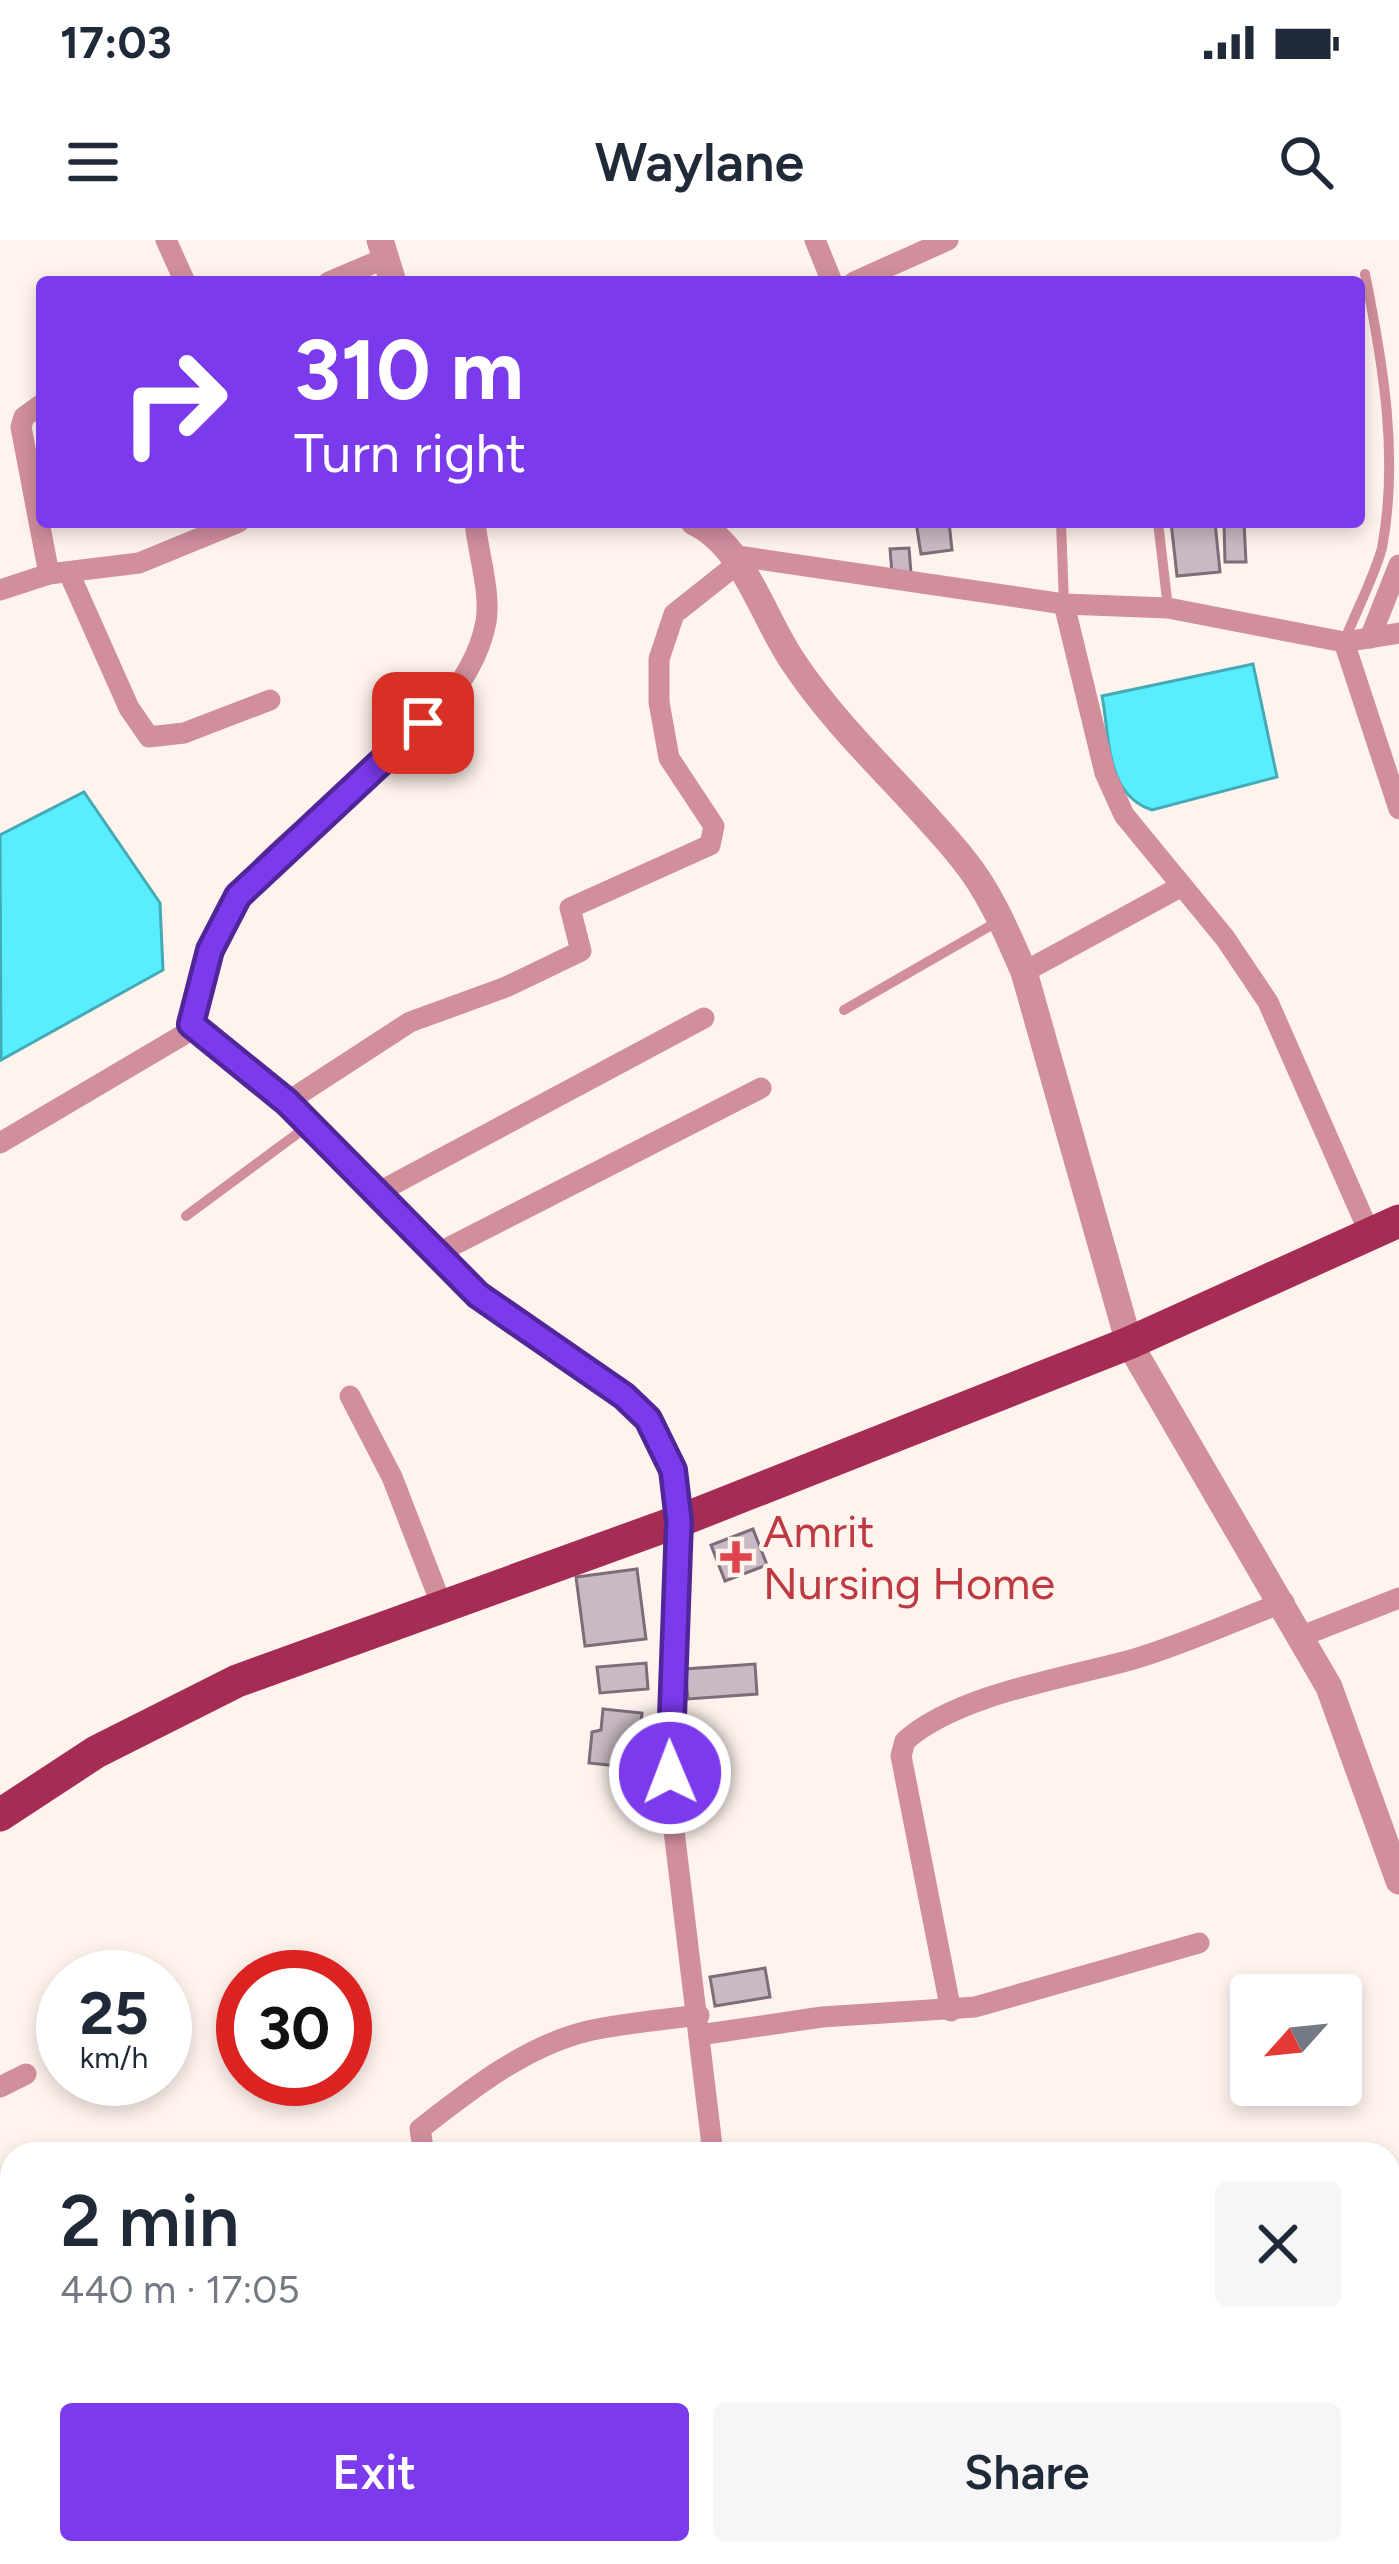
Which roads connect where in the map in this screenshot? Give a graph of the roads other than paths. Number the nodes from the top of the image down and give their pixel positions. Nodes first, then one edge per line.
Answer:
1 (166, 240) edge
2 (815, 240) edge
3 (948, 240) edge
4 (385, 260) edge
5 (1365, 274) dead end
6 (182, 276) edge
7 (344, 276) edge
8 (830, 276) edge
9 (867, 276) edge
10 (36, 408) edge
11 (36, 483) edge
12 (47, 528) edge
13 (224, 528) edge
14 (476, 528) edge
15 (706, 528) edge
16 (1061, 528) edge
17 (1159, 528) edge
18 (734, 560) junction
19 (1399, 565) edge
20 (59, 574) junction
21 (0, 590) edge
22 (1064, 604) junction
23 (1168, 608) junction
24 (1399, 633) edge
25 (1370, 638) junction
26 (1344, 642) junction
27 (270, 700) dead end
28 (1399, 808) edge
29 (1182, 886) junction
30 (1001, 919) junction
31 (1024, 972) junction
32 (844, 1010) dead end
33 (704, 1018) dead end
34 (191, 1024) junction
35 (761, 1088) dead end
36 (287, 1102) junction
37 (310, 1124) junction
38 (0, 1143) edge
39 (377, 1193) junction
40 (186, 1216) dead end
41 (1385, 1227) edge
42 (434, 1255) junction
43 (1129, 1343) junction
44 (350, 1396) dead end
45 (679, 1521) junction
46 (1399, 1598) edge
47 (1284, 1602) junction
48 (442, 1606) junction
49 (1302, 1636) junction
50 (0, 1815) edge
51 (1399, 1881) edge
52 (1199, 1943) dead end
53 (951, 2011) junction
54 (699, 2025) junction
55 (26, 2074) dead end
56 (0, 2087) edge
57 (423, 2142) edge
58 (712, 2142) edge

1 - 6 street
2 - 8 street
3 - 9 street
4 - 7 street
5 - 26 lane
10 - 11 street
12 - 20 street
13 - 20 street
14 - 34 street
15 - 18 street
16 - 22 lane
17 - 23 lane
18 - 22 street
18 - 30 street
18 - 36 street
19 - 25 street
20 - 21 street
20 - 27 street
22 - 23 street
22 - 29 street
23 - 26 street
24 - 25 street
25 - 26 street
26 - 28 street
29 - 31 street
29 - 41 street
30 - 31 street
30 - 32 lane
31 - 43 street
33 - 39 street
34 - 36 street
34 - 38 street
35 - 42 street
36 - 37 street
37 - 39 street
37 - 40 lane
39 - 42 street
41 - 43 main road
42 - 45 street
43 - 45 main road
43 - 47 street
44 - 48 street
45 - 48 main road
45 - 54 street
46 - 49 street
47 - 49 street
47 - 53 street
48 - 50 main road
49 - 51 street
52 - 53 street
53 - 54 street
54 - 57 street
54 - 58 street
55 - 56 street

